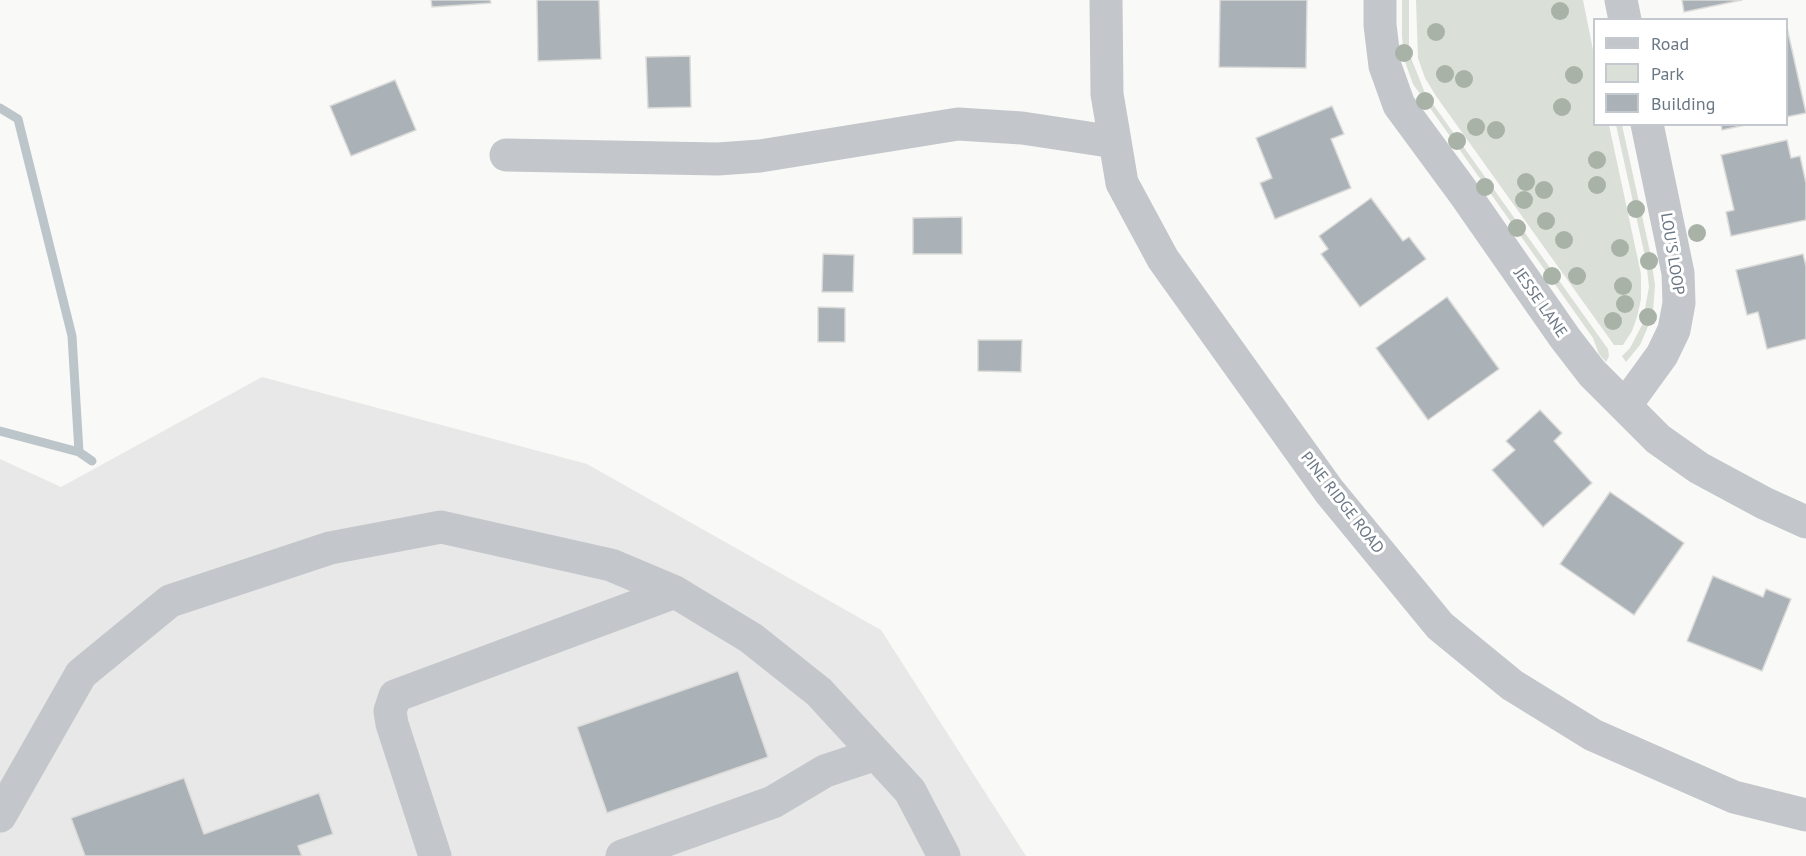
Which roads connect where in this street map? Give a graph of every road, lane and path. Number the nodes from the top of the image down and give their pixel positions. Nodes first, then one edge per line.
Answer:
1 (1106, 0) edge
2 (1380, 0) edge
3 (1621, 0) edge
4 (1625, 18) edge
5 (1647, 126) edge
6 (1115, 142) junction
7 (506, 155) dead end
8 (1625, 406) junction
9 (1806, 522) edge
10 (675, 592) junction
11 (876, 754) junction
12 (1806, 815) edge
13 (0, 816) edge
14 (435, 856) edge
15 (622, 856) edge
16 (944, 856) edge

1 - 6 street, PINE RIDGE ROAD
2 - 8 street, JESSE LANE
3 - 4 street
5 - 8 street, LOU'S LOOP
6 - 7 street
6 - 12 street, PINE RIDGE ROAD
8 - 9 street, JESSE LANE
10 - 11 street
10 - 13 street
10 - 14 street
11 - 15 street
11 - 16 street

